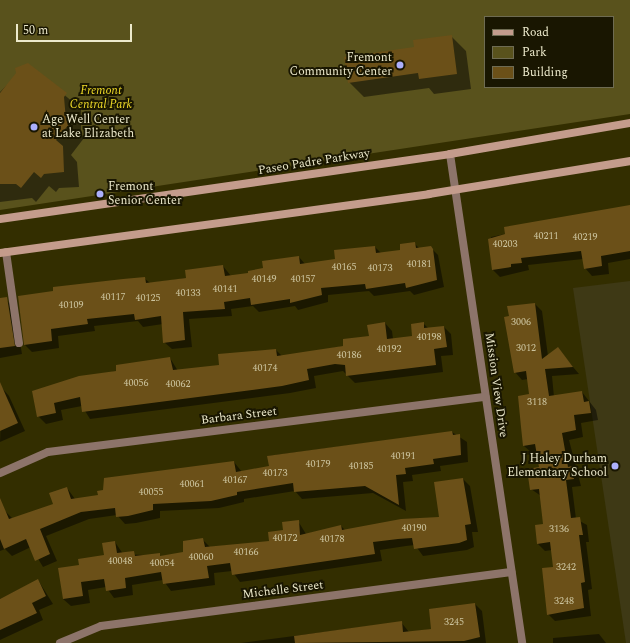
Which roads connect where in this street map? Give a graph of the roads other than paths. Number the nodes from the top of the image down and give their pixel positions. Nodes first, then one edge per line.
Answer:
1 (630, 123) edge
2 (450, 154) junction
3 (630, 161) edge
4 (456, 189) junction
5 (0, 219) edge
6 (3, 252) edge
7 (19, 343) dead end
8 (486, 397) junction
9 (0, 473) edge
10 (512, 572) junction
11 (60, 643) edge
12 (522, 643) edge

1 - 2 main road, Paseo Padre Parkway
2 - 4 street, Mission View Drive
2 - 5 main road, Paseo Padre Parkway
3 - 4 main road
4 - 6 main road
4 - 8 street, Mission View Drive
6 - 7 street
8 - 9 street, Barbara Street
8 - 10 street, Mission View Drive
10 - 11 street, Michelle Street
10 - 12 street, Mission View Drive

